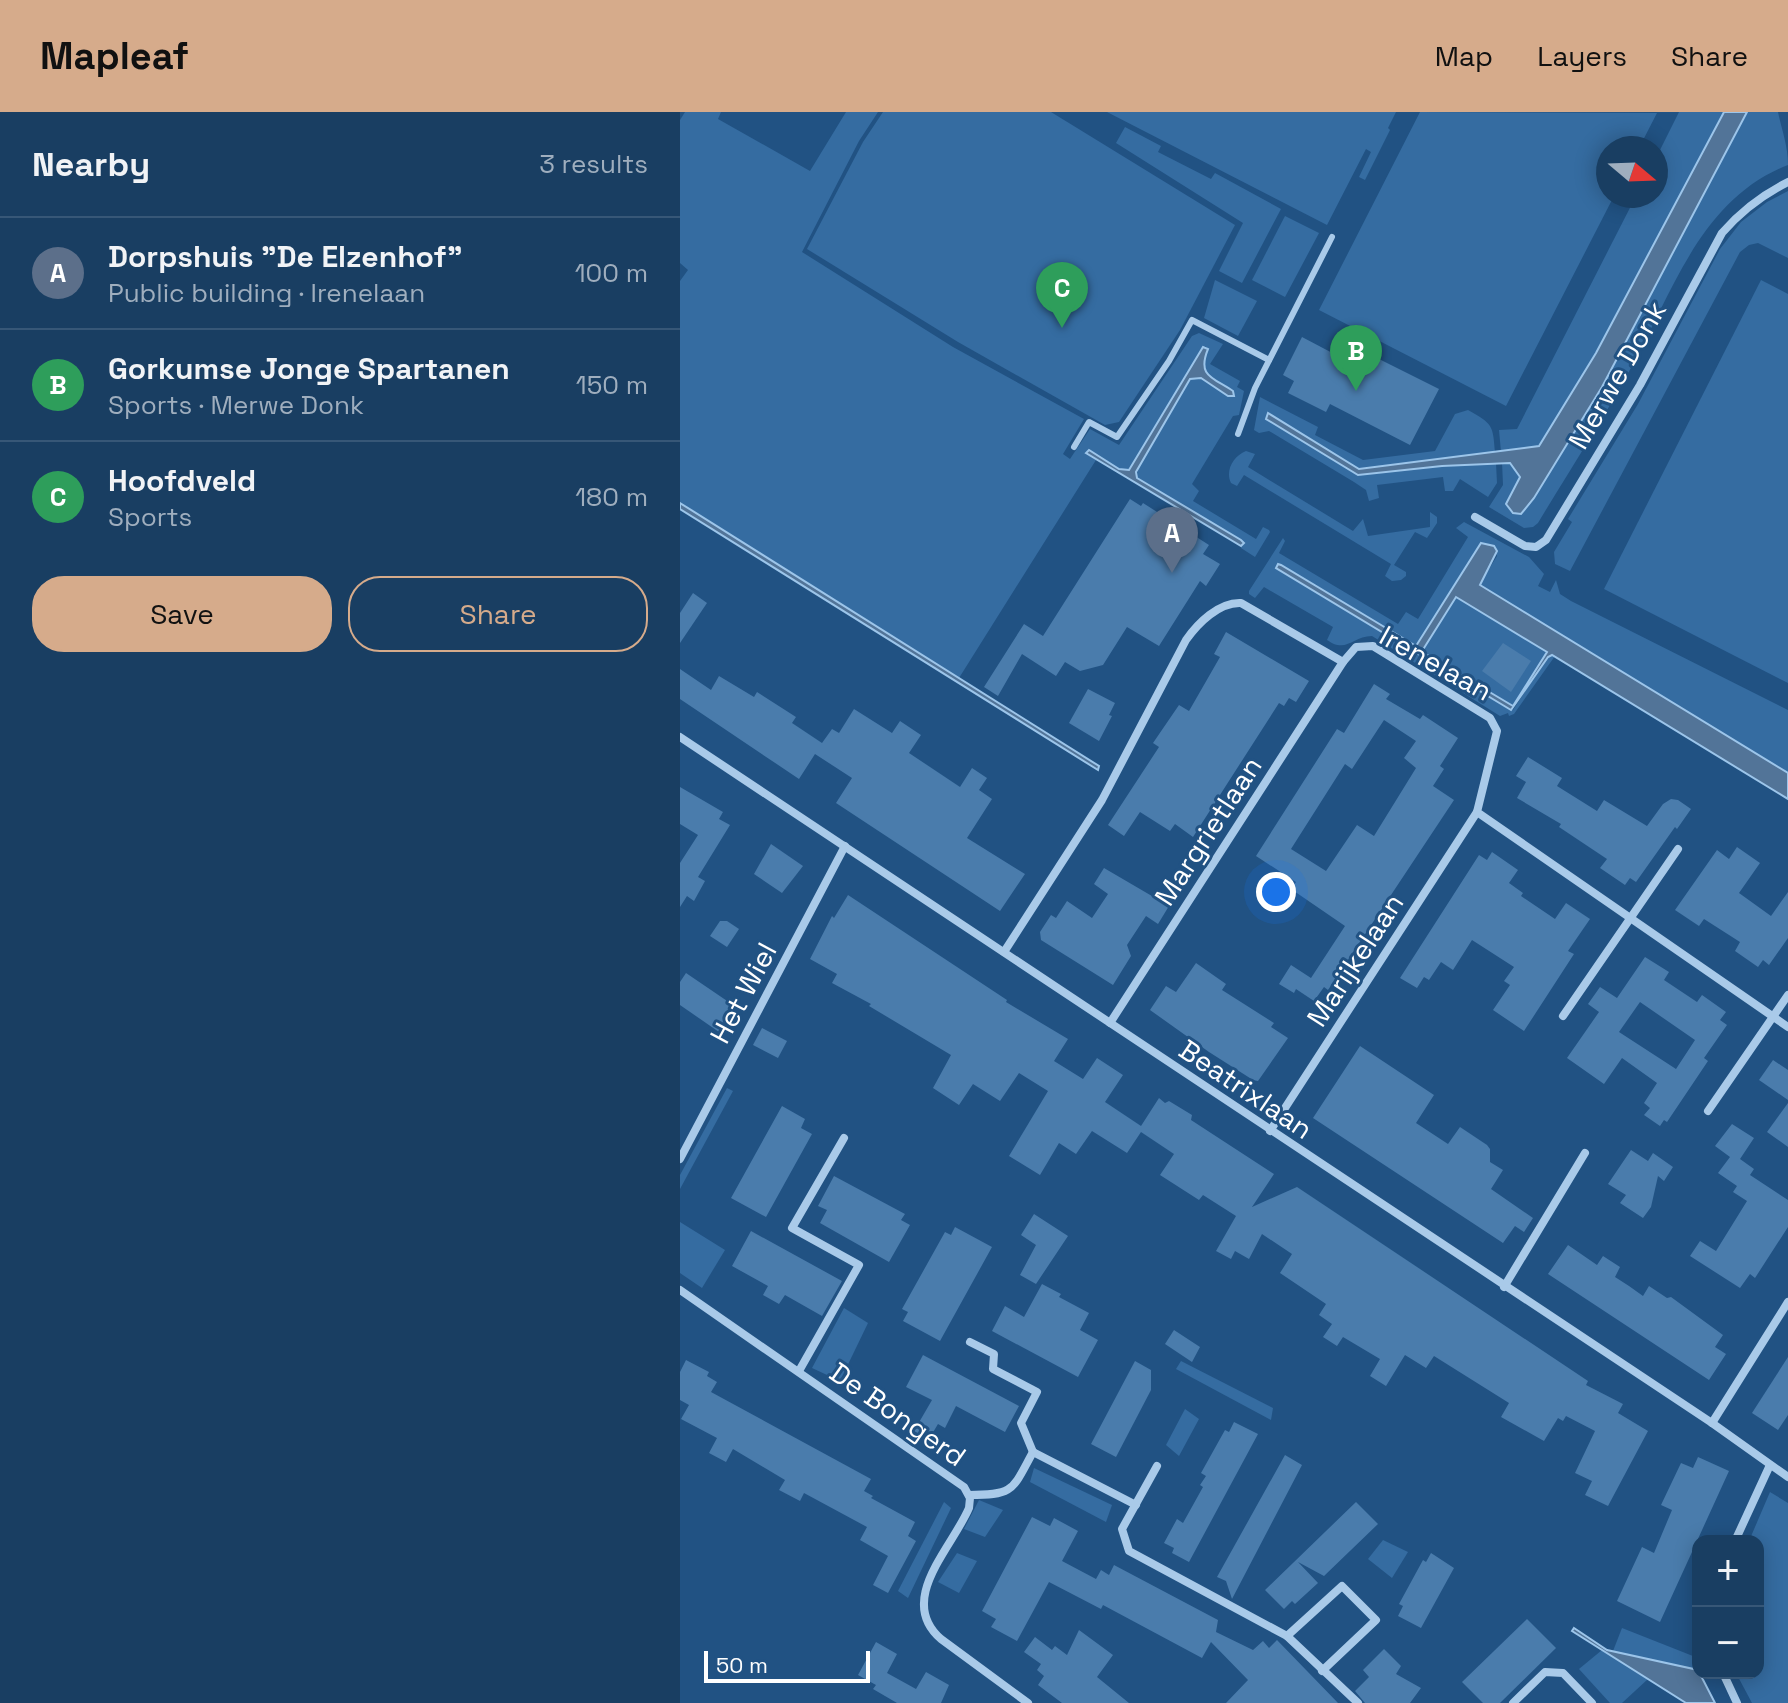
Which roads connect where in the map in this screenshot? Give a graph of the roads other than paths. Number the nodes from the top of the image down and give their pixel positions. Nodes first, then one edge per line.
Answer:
1 (1788, 182) edge
2 (1332, 237) dead end
3 (1269, 360) junction
4 (1238, 434) dead end
5 (1074, 447) dead end
6 (1475, 517) dead end
7 (1343, 662) junction
8 (680, 737) edge
9 (1477, 812) junction
10 (845, 846) junction
11 (1678, 849) dead end
12 (1632, 917) junction
13 (1004, 952) junction
14 (1788, 995) edge
15 (1563, 1016) dead end
16 (1773, 1016) junction
17 (1110, 1023) junction
18 (1788, 1027) edge
19 (1708, 1111) dead end
20 (1270, 1131) junction
21 (844, 1138) dead end
22 (1585, 1153) dead end
23 (680, 1159) edge
24 (1504, 1287) junction
25 (680, 1290) edge
26 (1788, 1302) edge
27 (970, 1342) dead end
28 (799, 1371) junction
29 (1712, 1423) junction
30 (1033, 1452) junction
31 (1770, 1465) junction
32 (1157, 1466) dead end
33 (1788, 1477) edge
34 (969, 1495) junction
35 (1136, 1505) junction
36 (1738, 1535) edge
37 (1287, 1636) junction
38 (1322, 1671) junction
39 (1726, 1679) edge
40 (1028, 1703) edge
41 (1358, 1703) edge
42 (1513, 1703) edge
43 (1592, 1703) edge
44 (1737, 1703) edge

1 - 6 street, Merwe Donk
2 - 3 lane
3 - 4 lane
3 - 5 lane
7 - 9 street, Irenelaan
7 - 13 street, Irenelaan
7 - 17 street, Margrietlaan
8 - 10 street, Beatrixlaan
9 - 12 street
9 - 20 street, Marijkelaan
10 - 13 street, Beatrixlaan
10 - 23 street, Het Wiel
11 - 12 street
12 - 15 street
12 - 16 street
13 - 17 street, Beatrixlaan
14 - 16 street
16 - 18 street
16 - 19 street
17 - 20 street, Beatrixlaan
20 - 24 street, Beatrixlaan
21 - 28 street, De Bongerd
22 - 24 street
24 - 29 street, Beatrixlaan
25 - 28 street, De Bongerd
26 - 29 street
27 - 30 street
28 - 34 street, De Bongerd
29 - 31 street, Beatrixlaan
30 - 34 street, De Bongerd
30 - 35 street
31 - 33 street, Beatrixlaan
31 - 36 street
32 - 35 street
34 - 40 street, De Bongerd
35 - 37 street
37 - 38 street
37 - 38 street
38 - 41 street
39 - 44 street
42 - 43 street

